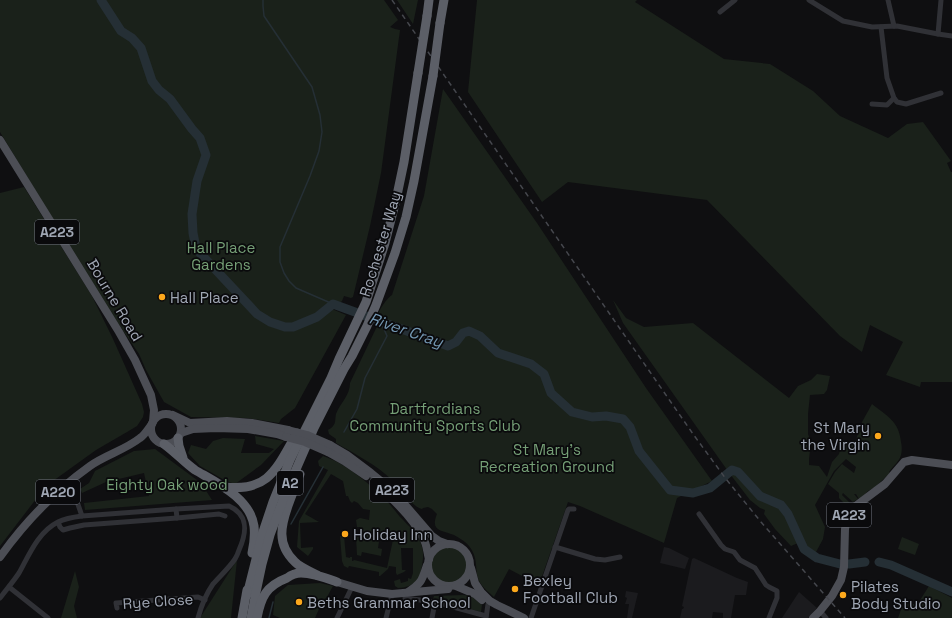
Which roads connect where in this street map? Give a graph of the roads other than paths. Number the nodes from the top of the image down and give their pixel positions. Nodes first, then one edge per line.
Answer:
1 (430, 0) edge
2 (444, 0) edge
3 (735, 0) edge
4 (809, 0) edge
5 (888, 0) edge
6 (941, 0) edge
7 (720, 12) dead end
8 (894, 26) junction
9 (880, 27) junction
10 (938, 34) junction
11 (952, 36) edge
12 (941, 93) dead end
13 (894, 98) junction
14 (872, 104) dead end
15 (0, 140) edge
16 (352, 356) junction
17 (339, 359) junction
18 (151, 395) junction
19 (171, 415) junction
20 (152, 423) junction
21 (287, 433) junction
22 (180, 436) junction
23 (156, 440) junction
24 (130, 444) junction
25 (164, 444) junction
26 (329, 449) junction
27 (185, 461) junction
28 (952, 465) edge
29 (69, 482) junction
30 (221, 486) junction
31 (176, 509) junction
32 (574, 509) dead end
33 (699, 514) dead end
34 (82, 516) junction
35 (225, 516) dead end
36 (177, 518) junction
37 (58, 522) junction
38 (447, 544) junction
39 (555, 547) junction
40 (0, 557) edge
41 (620, 558) dead end
42 (428, 562) junction
43 (471, 567) junction
44 (317, 575) junction
45 (338, 582) joint
46 (9, 587) junction
47 (352, 587) junction
48 (455, 587) junction
49 (392, 594) junction
50 (246, 595) junction
51 (406, 595) junction
52 (0, 598) edge
53 (204, 600) junction
54 (435, 602) junction
55 (488, 604) junction
56 (117, 608) dead end
57 (820, 611) junction
58 (486, 617) edge
59 (48, 618) edge
60 (198, 618) edge
61 (242, 618) edge
62 (251, 618) edge
63 (257, 618) edge
64 (337, 618) edge
65 (386, 618) edge
66 (432, 618) edge
67 (514, 618) edge
68 (524, 618) edge
69 (530, 618) edge
70 (769, 618) edge
71 (813, 618) edge
72 (826, 618) edge

1 - 17 highway, Rochester Way / A2, bridge
2 - 16 highway, Rochester Way / A2, bridge
3 - 7 street
4 - 9 street
5 - 8 street
6 - 10 street
8 - 9 street
8 - 10 street
9 - 13 street
10 - 11 street
12 - 13 street
13 - 14 street
15 - 18 main road, Bourne Road / A223
16 - 44 highway
16 - 62 highway, Rochester Way / A2
17 - 30 highway
17 - 50 highway, Rochester Way / A2
18 - 19 main road, Bourne Road / A223
18 - 20 main road, Bourne Road / A223
19 - 20 main road
19 - 21 main road, Bourne Road / A223
19 - 22 main road
20 - 23 main road
20 - 24 main road, A220
21 - 22 main road, Bourne Road / A223
21 - 26 main road, Bourne Road / A223, bridge
22 - 25 main road
22 - 27 highway
23 - 24 main road, A220
23 - 25 main road
24 - 29 main road, A220
25 - 27 highway
26 - 38 main road, Bourne Road / A223
26 - 42 main road, Bourne Road / A223
27 - 30 highway
28 - 57 main road, A223
29 - 34 street
29 - 40 main road, A220
30 - 50 highway
31 - 34 street
31 - 36 street
31 - 53 street
32 - 39 street
33 - 70 street
34 - 37 street
35 - 36 street
36 - 37 street
37 - 46 street
38 - 42 main road
38 - 43 main road
39 - 41 street
39 - 69 street
42 - 48 main road
42 - 51 main road
43 - 48 main road
43 - 68 main road
44 - 45 highway
44 - 63 highway
45 - 47 main road
46 - 52 street
46 - 59 street
47 - 49 main road
47 - 64 street
48 - 51 main road
48 - 55 main road
49 - 51 main road
49 - 65 street
50 - 61 highway, A2
51 - 54 street
53 - 56 street, Rye Close
53 - 60 street
54 - 58 street
54 - 66 street
55 - 58 street
55 - 67 main road
57 - 71 main road, A223
57 - 72 street

